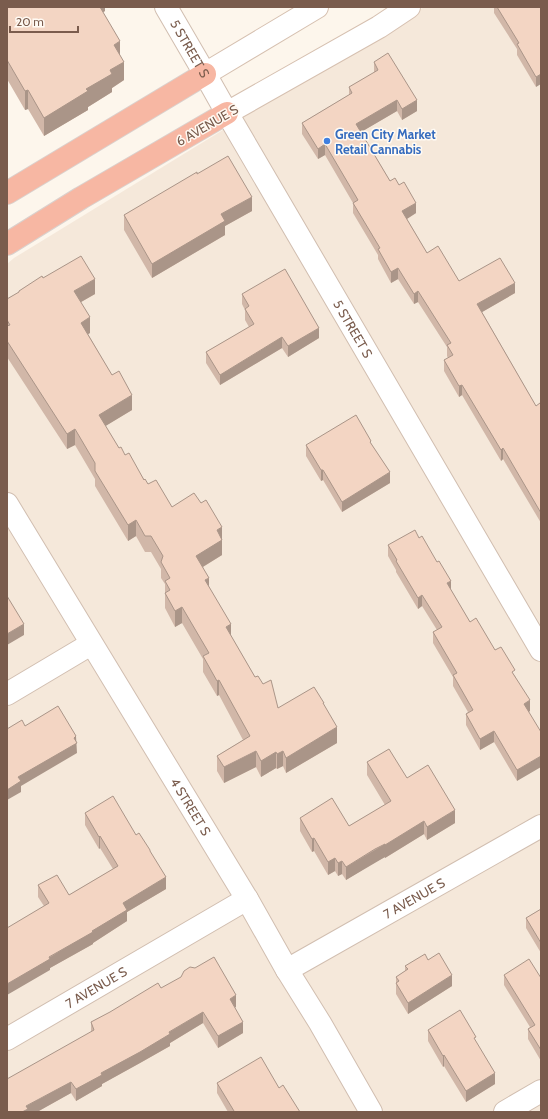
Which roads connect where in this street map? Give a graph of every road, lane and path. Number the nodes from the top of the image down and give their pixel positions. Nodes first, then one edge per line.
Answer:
1 (166, 7) edge
2 (317, 7) edge
3 (409, 7) edge
4 (205, 74) junction
5 (227, 113) junction
6 (7, 193) edge
7 (7, 244) edge
8 (7, 504) edge
9 (92, 644) junction
10 (541, 650) edge
11 (7, 694) edge
12 (541, 826) edge
13 (247, 899) junction
14 (287, 970) junction
15 (7, 1039) edge
16 (541, 1091) edge
17 (371, 1112) edge
18 (505, 1112) edge

1 - 4 street, 5 STREET S
2 - 4 street
3 - 5 street, 6 AVENUE S
4 - 5 street, 5 STREET S
4 - 6 highway
5 - 7 highway, 6 AVENUE S
5 - 10 street, 5 STREET S
8 - 9 street, 4 STREET S
9 - 11 street
9 - 13 street, 4 STREET S
12 - 14 street, 7 AVENUE S
13 - 14 street, 4 STREET S
13 - 15 street, 7 AVENUE S
14 - 17 street, 4 STREET S
16 - 18 street

